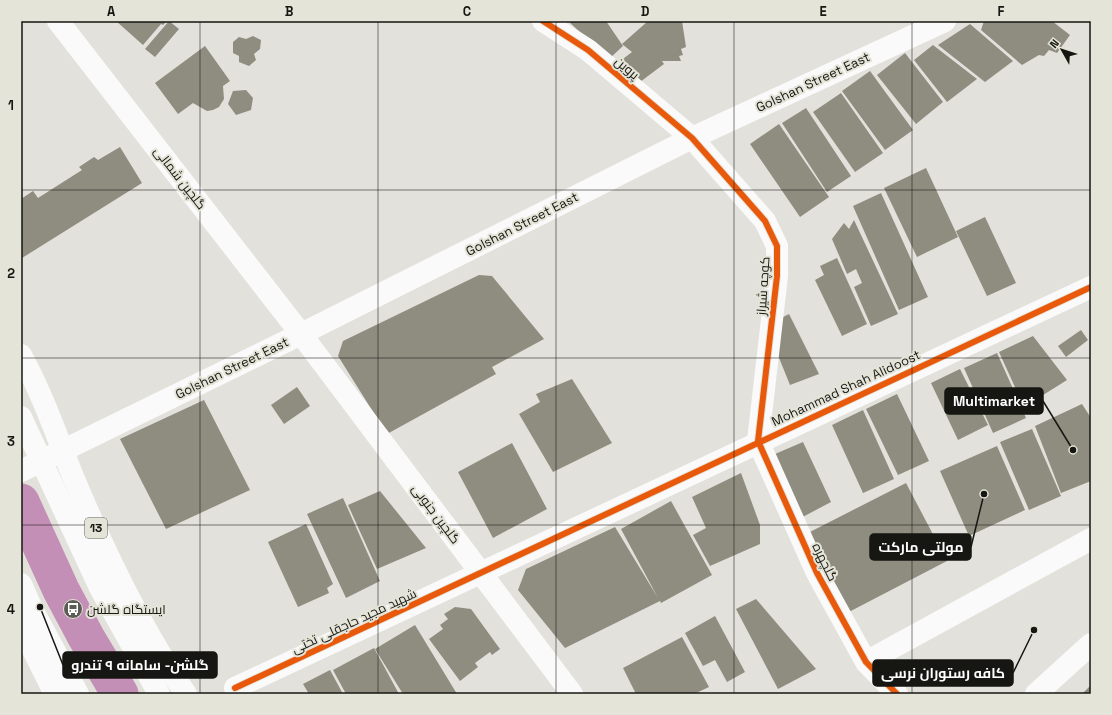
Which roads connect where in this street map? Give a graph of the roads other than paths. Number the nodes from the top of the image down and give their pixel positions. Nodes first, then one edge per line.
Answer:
1 (58, 21) edge
2 (543, 21) edge
3 (945, 21) edge
4 (692, 138) junction
5 (1091, 287) edge
6 (301, 334) junction
7 (21, 355) edge
8 (21, 417) edge
9 (758, 441) junction
10 (21, 471) edge
11 (1091, 539) edge
12 (481, 574) junction
13 (21, 584) edge
14 (21, 626) edge
15 (1091, 644) edge
16 (866, 662) junction
17 (235, 688) dead end
18 (885, 690) edge
19 (55, 694) edge
20 (78, 694) edge
21 (159, 694) edge
22 (186, 694) edge
23 (572, 694) edge
24 (1036, 694) edge

1 - 6 main road, گلچین شمالی
2 - 4 main road, پروین
3 - 4 main road, Golshan Street East
4 - 6 main road, Golshan Street East
4 - 9 main road, کوچه شیراز
5 - 9 main road, Mohammad Shah Alidoost
6 - 10 main road, Golshan Street East
6 - 12 main road, گلچین جنوبی
7 - 22 main road, 13
8 - 21 main road
9 - 12 main road, Mohammad Shah Alidoost
9 - 16 main road, گلچهره
11 - 16 main road
12 - 17 main road, شهید مجید حاجقلی تختی
12 - 23 main road, گلچین جنوبی
13 - 20 main road
14 - 19 main road
15 - 24 main road
16 - 18 main road, گلچهره

